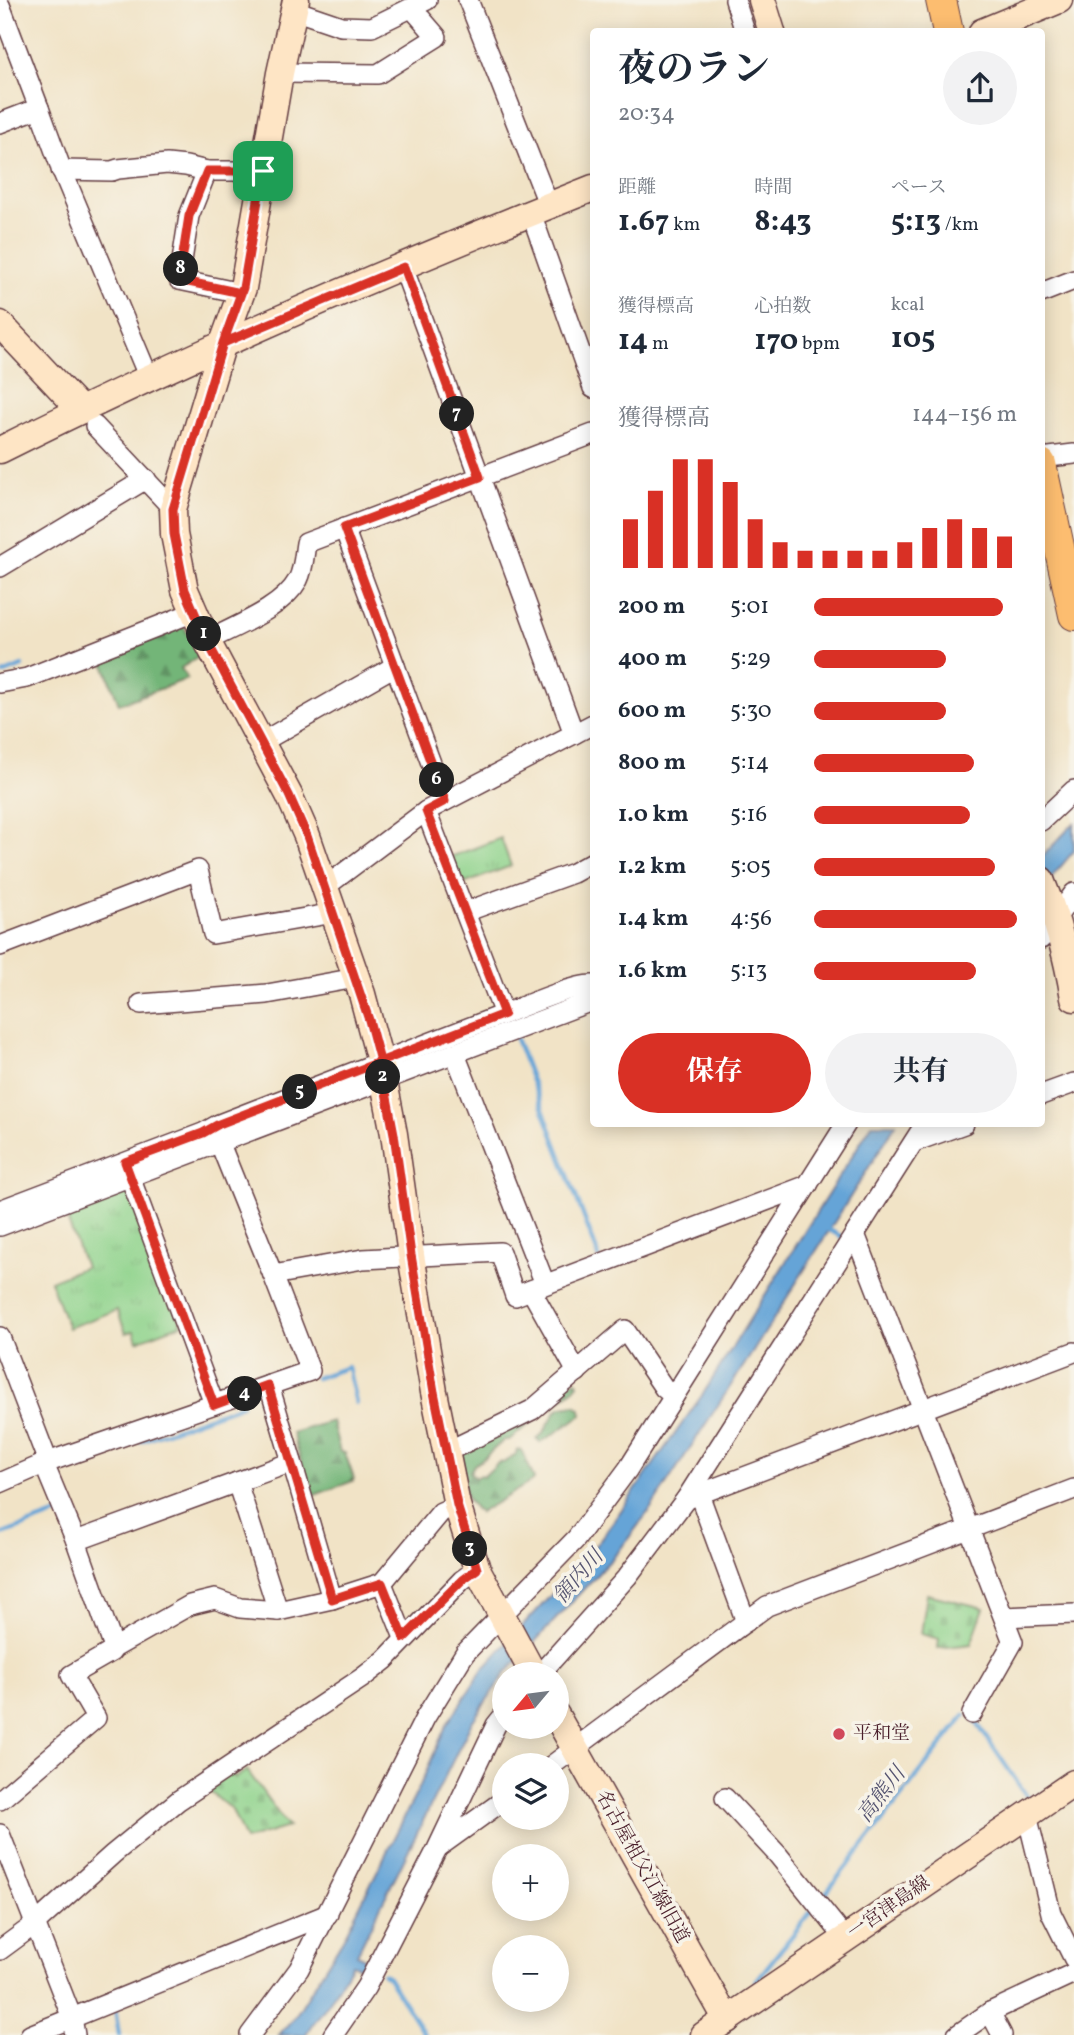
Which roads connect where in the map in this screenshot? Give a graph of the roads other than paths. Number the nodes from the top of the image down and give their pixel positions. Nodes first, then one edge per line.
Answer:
1 (468, 0) edge
2 (734, 0) edge
3 (762, 0) edge
4 (941, 0) edge
5 (1059, 0) edge
6 (419, 4) edge
7 (0, 5) edge
8 (295, 5) edge
9 (744, 28) edge
10 (771, 28) edge
11 (947, 28) edge
12 (992, 28) edge
13 (280, 73) junction
14 (39, 108) junction
15 (0, 123) edge
16 (61, 170) junction
17 (207, 171) junction
18 (263, 171) junction
19 (590, 189) edge
20 (540, 210) junction
21 (404, 267) junction
22 (1074, 280) edge
23 (1045, 291) edge
24 (241, 293) junction
25 (0, 324) edge
26 (223, 343) junction
27 (149, 378) junction
28 (590, 378) edge
29 (88, 418) junction
30 (590, 435) edge
31 (0, 450) edge
32 (1074, 454) edge
33 (1045, 458) edge
34 (480, 477) junction
35 (146, 479) junction
36 (1045, 500) edge
37 (173, 509) junction
38 (344, 528) junction
39 (1051, 554) edge
40 (0, 567) edge
41 (194, 612) junction
42 (1074, 615) edge
43 (207, 641) junction
44 (395, 666) junction
45 (0, 683) edge
46 (590, 726) edge
47 (574, 734) junction
48 (260, 743) junction
49 (1074, 790) edge
50 (445, 801) junction
51 (426, 811) junction
52 (1045, 817) edge
53 (590, 864) edge
54 (1045, 885) edge
55 (325, 887) junction
56 (1061, 906) edge
57 (465, 912) junction
58 (334, 913) junction
59 (1045, 932) edge
60 (0, 946) edge
61 (356, 978) junction
62 (590, 984) edge
63 (1074, 998) edge
64 (590, 1002) edge
65 (141, 1004) dead end
66 (504, 1014) junction
67 (455, 1054) junction
68 (382, 1071) junction
69 (1074, 1083) edge
70 (1045, 1094) edge
71 (844, 1127) edge
72 (923, 1127) edge
73 (956, 1127) edge
74 (914, 1142) junction
75 (219, 1144) junction
76 (127, 1170) junction
77 (807, 1185) junction
78 (0, 1210) edge
79 (0, 1226) edge
80 (855, 1234) junction
81 (411, 1255) junction
82 (273, 1275) junction
83 (538, 1287) junction
84 (0, 1337) edge
85 (1074, 1352) edge
86 (577, 1371) junction
87 (268, 1385) junction
88 (674, 1396) junction
89 (214, 1405) junction
90 (923, 1409) junction
91 (446, 1451) junction
92 (292, 1462) junction
93 (46, 1463) junction
94 (237, 1482) junction
95 (0, 1483) edge
96 (1074, 1489) edge
97 (692, 1496) junction
98 (457, 1505) junction
99 (970, 1530) junction
100 (76, 1541) junction
101 (477, 1569) junction
102 (382, 1583) junction
103 (332, 1599) junction
104 (278, 1611) junction
105 (1074, 1614) edge
106 (1004, 1616) junction
107 (503, 1619) junction
108 (746, 1622) junction
109 (404, 1638) junction
110 (114, 1648) junction
111 (528, 1662) edge
112 (548, 1662) edge
113 (972, 1714) dead end
114 (492, 1733) edge
115 (569, 1738) edge
116 (575, 1748) junction
117 (568, 1753) edge
118 (1074, 1783) edge
119 (725, 1798) dead end
120 (0, 1800) edge
121 (492, 1809) edge
122 (1027, 1815) junction
123 (0, 1834) edge
124 (437, 1849) junction
125 (328, 1914) junction
126 (34, 1925) junction
127 (845, 1938) junction
128 (0, 1950) edge
129 (1074, 1959) edge
130 (1074, 1973) edge
131 (990, 2012) junction
132 (74, 2026) edge
133 (731, 2027) edge
134 (30, 2035) edge
135 (250, 2035) edge
136 (333, 2035) edge
137 (704, 2035) edge
138 (957, 2035) edge
139 (1002, 2035) edge

1 - 20 street
2 - 9 street
3 - 10 street
4 - 11 main road
5 - 12 street
6 - 8 street
6 - 13 street
7 - 14 street
8 - 13 street
13 - 18 street
14 - 15 street
14 - 16 street
16 - 17 street
16 - 27 street
17 - 18 street
17 - 24 street
18 - 24 street
19 - 20 street
20 - 21 street
20 - 28 street
21 - 26 street
21 - 34 street
22 - 23 street
24 - 26 street
25 - 29 street
26 - 27 street
26 - 37 street
27 - 29 street
29 - 31 street
29 - 35 street
30 - 34 street
32 - 33 street
34 - 38 street
34 - 47 street
35 - 37 street
35 - 40 street
36 - 39 main road
37 - 41 street
38 - 43 street
38 - 44 street
39 - 42 main road
41 - 43 street
41 - 45 street
43 - 48 street
44 - 48 street
44 - 50 street
46 - 47 street
47 - 50 street
48 - 55 street
49 - 52 street
50 - 51 street
51 - 55 street
51 - 57 street
53 - 57 street
54 - 56 street
55 - 58 street
56 - 59 street
56 - 63 street
57 - 66 street
58 - 60 street
58 - 61 street
61 - 65 street
61 - 68 street
62 - 66 street
64 - 67 street
66 - 68 street
67 - 68 street
67 - 83 street
68 - 75 street
68 - 76 street
68 - 81 street
69 - 70 street
71 - 77 street
72 - 74 street
73 - 74 street
74 - 80 street
75 - 76 street
75 - 82 street
76 - 78 street
76 - 79 street
76 - 89 street
77 - 83 street
77 - 88 street
80 - 90 street
80 - 97 street
81 - 82 street
81 - 83 street
81 - 91 street
82 - 87 street
83 - 86 street
84 - 93 street
85 - 90 street
86 - 88 street
86 - 91 street
87 - 89 street
87 - 92 street
88 - 107 street
89 - 93 street
90 - 97 street
90 - 99 street
91 - 98 street
92 - 94 street
92 - 103 street
93 - 95 street
93 - 100 street
94 - 100 street
94 - 104 street
96 - 99 street
97 - 108 street
97 - 112 street
98 - 101 street
98 - 102 street
99 - 106 street
99 - 108 street
100 - 110 street
101 - 107 street
101 - 109 street
102 - 103 street
102 - 109 street
103 - 104 street
104 - 110 street
105 - 106 street
106 - 113 street
107 - 111 street
107 - 125 street
108 - 116 street
109 - 126 street
110 - 120 street
114 - 124 street
115 - 116 street, 名古屋祖父江線旧道
116 - 117 street
116 - 133 street, 名古屋祖父江線旧道
118 - 122 street, 一宮津島線
119 - 127 street
121 - 124 street
122 - 127 street, 一宮津島線
122 - 129 street
123 - 126 street
124 - 136 street
125 - 132 street
125 - 135 street
126 - 128 street
126 - 132 street
127 - 133 street, 一宮津島線
130 - 131 street
131 - 138 street
131 - 139 street
132 - 134 street
133 - 137 street, 一宮津島線

